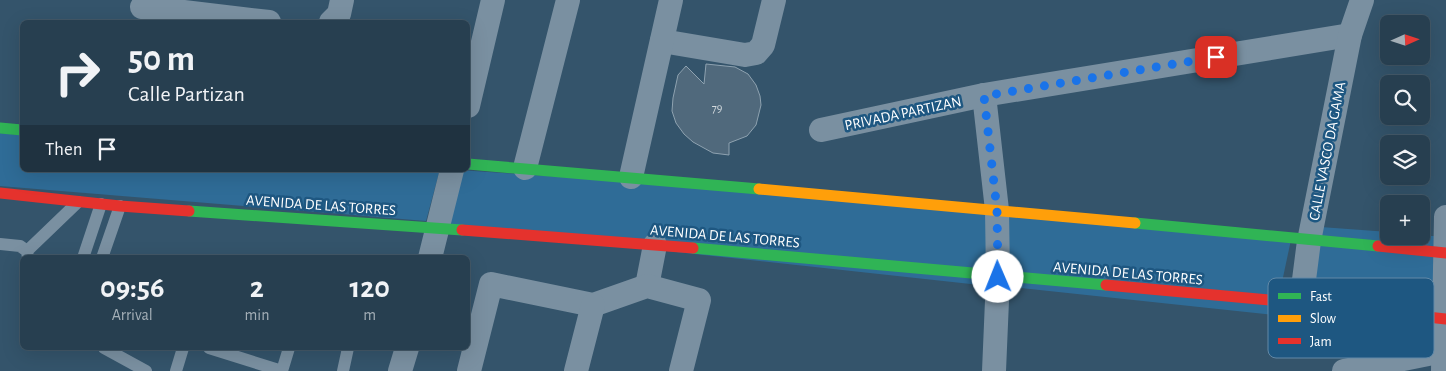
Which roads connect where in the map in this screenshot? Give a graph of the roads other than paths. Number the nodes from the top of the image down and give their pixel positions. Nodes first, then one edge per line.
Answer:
1 (342, 0) edge
2 (493, 0) edge
3 (568, 0) edge
4 (671, 0) edge
5 (774, 0) edge
6 (1362, 0) edge
7 (141, 10) edge
8 (248, 20) edge
9 (333, 20) edge
10 (1350, 35) junction
11 (662, 41) junction
12 (984, 96) junction
13 (470, 98) edge
14 (0, 128) edge
15 (20, 130) edge
16 (821, 130) dead end
17 (470, 164) edge
18 (525, 168) junction
19 (452, 172) edge
20 (631, 177) junction
21 (0, 193) edge
22 (78, 202) junction
23 (101, 204) junction
24 (120, 206) junction
25 (997, 210) junction
26 (1446, 217) edge
27 (438, 228) junction
28 (1309, 241) junction
29 (0, 244) edge
30 (655, 245) junction
31 (1446, 253) edge
32 (28, 254) edge
33 (84, 255) edge
34 (103, 255) edge
35 (431, 255) edge
36 (998, 277) junction
37 (1305, 278) edge
38 (647, 286) junction
39 (1268, 300) edge
40 (592, 305) junction
41 (1445, 319) edge
42 (108, 350) edge
43 (182, 350) edge
44 (223, 350) edge
45 (288, 350) edge
46 (347, 350) edge
47 (405, 350) edge
48 (237, 352) edge
49 (1443, 361) edge
50 (146, 371) edge
51 (176, 371) edge
52 (282, 371) edge
53 (342, 371) edge
54 (400, 371) edge
55 (469, 371) edge
56 (576, 371) edge
57 (681, 371) edge
58 (994, 371) edge
59 (1344, 371) edge

1 - 9 street
2 - 13 street
3 - 18 street
4 - 11 street
5 - 11 street
6 - 10 street, CALLE VASCO DA GAMA
7 - 8 street
10 - 12 street, PRIVADA PARTIZAN
10 - 28 street, CALLE VASCO DA GAMA
11 - 20 street
12 - 16 street, PRIVADA PARTIZAN
12 - 25 street
14 - 15 street
17 - 18 street
18 - 20 street
19 - 27 street
20 - 25 street
21 - 22 street, AVENIDA DE LAS TORRES
22 - 23 street, AVENIDA DE LAS TORRES
22 - 32 lane
23 - 24 street, AVENIDA DE LAS TORRES
23 - 33 lane
24 - 27 street, AVENIDA DE LAS TORRES
24 - 34 lane
25 - 28 street
25 - 36 street
26 - 31 street
27 - 30 street, AVENIDA DE LAS TORRES
27 - 35 street
28 - 31 street
28 - 37 street, CALLE VASCO DA GAMA
29 - 32 lane
30 - 36 street, AVENIDA DE LAS TORRES
30 - 38 street
31 - 41 street
36 - 39 street, AVENIDA DE LAS TORRES
36 - 58 street
38 - 40 street
38 - 57 street
40 - 55 street
40 - 56 street
41 - 49 street
42 - 50 lane
43 - 51 lane
44 - 48 lane
45 - 52 lane
46 - 53 lane
47 - 54 street
48 - 52 lane
49 - 59 street

